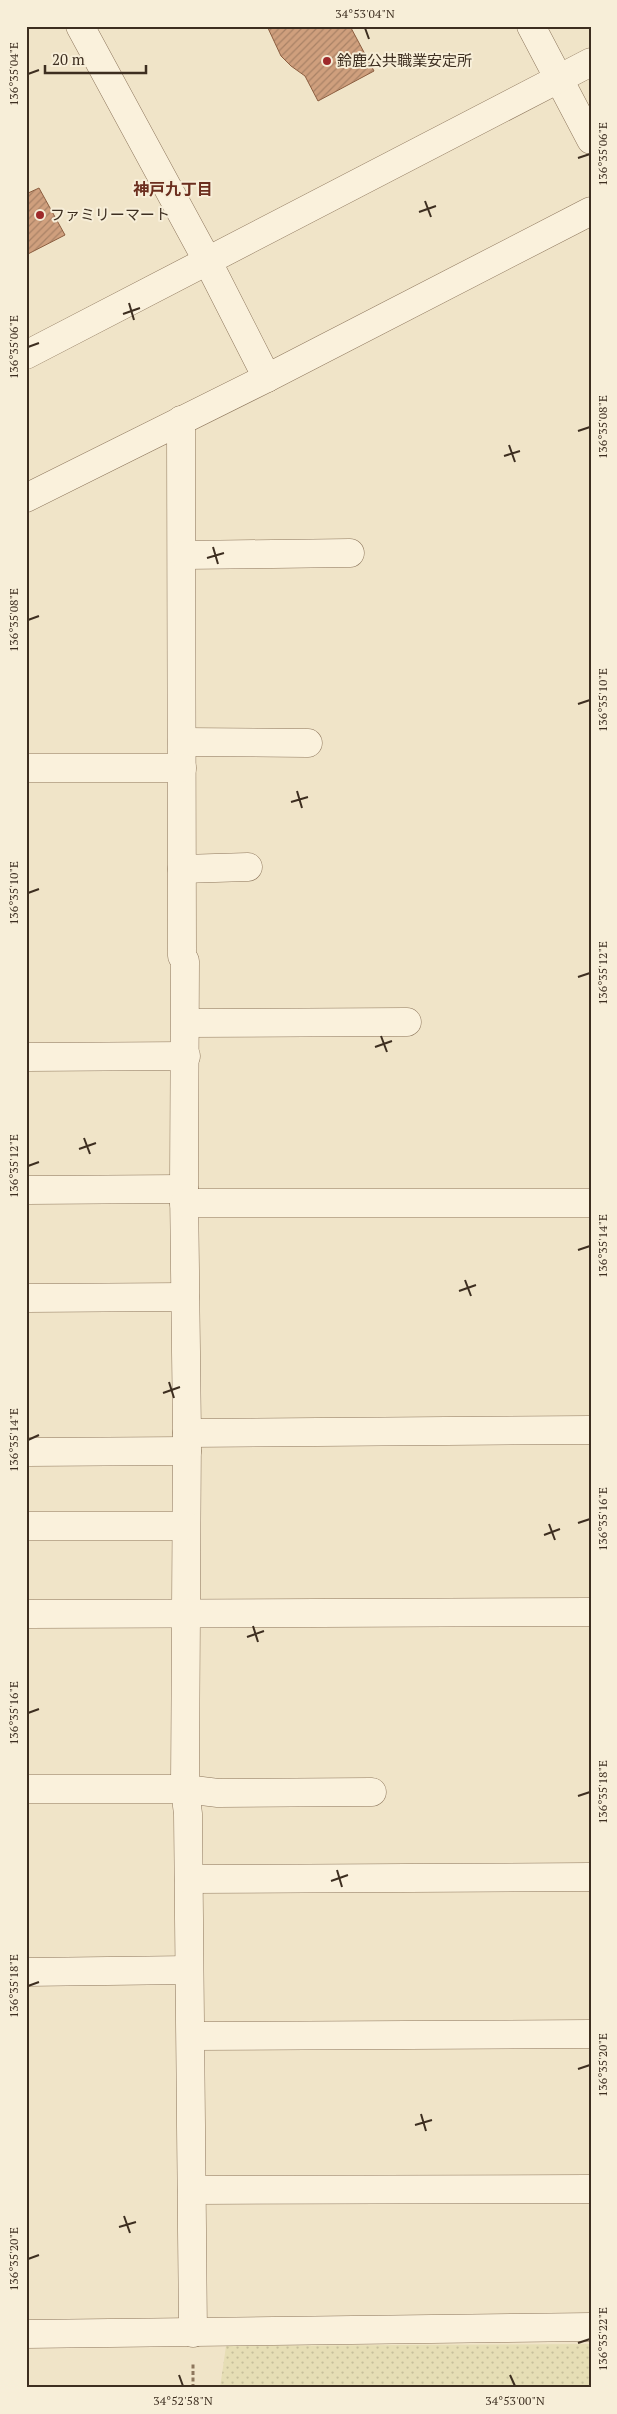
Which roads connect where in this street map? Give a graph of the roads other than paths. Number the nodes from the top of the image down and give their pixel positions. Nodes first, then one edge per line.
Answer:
1 (80, 26) edge
2 (531, 26) edge
3 (591, 62) edge
4 (559, 78) junction
5 (591, 140) edge
6 (591, 211) edge
7 (208, 262) junction
8 (26, 355) edge
9 (267, 378) junction
10 (181, 420) junction
11 (26, 498) edge
12 (350, 554) dead end
13 (183, 555) junction
14 (308, 743) dead end
15 (182, 755) junction
16 (26, 768) edge
17 (248, 867) dead end
18 (182, 868) junction
19 (407, 1022) dead end
20 (186, 1023) junction
21 (186, 1056) junction
22 (26, 1057) edge
23 (26, 1190) edge
24 (184, 1196) junction
25 (591, 1203) edge
26 (185, 1297) junction
27 (26, 1298) edge
28 (591, 1430) edge
29 (187, 1442) junction
30 (26, 1452) edge
31 (26, 1526) edge
32 (186, 1526) junction
33 (591, 1612) edge
34 (26, 1614) edge
35 (185, 1614) junction
36 (26, 1789) edge
37 (185, 1789) junction
38 (372, 1792) dead end
39 (591, 1877) edge
40 (189, 1880) junction
41 (188, 1970) junction
42 (26, 1972) edge
43 (591, 2034) edge
44 (191, 2036) junction
45 (591, 2189) edge
46 (192, 2190) junction
47 (591, 2327) edge
48 (193, 2333) junction
49 (26, 2334) edge

1 - 7 street
2 - 4 street
3 - 4 street
4 - 5 street
4 - 7 street
6 - 9 street
7 - 8 street
7 - 9 street
9 - 10 street
10 - 11 street
10 - 13 street
12 - 13 street
13 - 15 street
14 - 15 street
15 - 16 street
15 - 18 street
17 - 18 street
18 - 20 street
19 - 20 street
20 - 21 street
21 - 22 street
21 - 24 street
23 - 24 street
24 - 25 street
24 - 26 street
26 - 27 street
26 - 29 street
28 - 29 street
29 - 30 street
29 - 32 street
31 - 32 street
32 - 35 street
33 - 35 street
34 - 35 street
35 - 37 street
36 - 37 street
37 - 38 street
37 - 40 street
39 - 40 street
40 - 41 street
41 - 42 street
41 - 44 street
43 - 44 street
44 - 46 street
45 - 46 street
46 - 48 street
47 - 48 street
48 - 49 street

